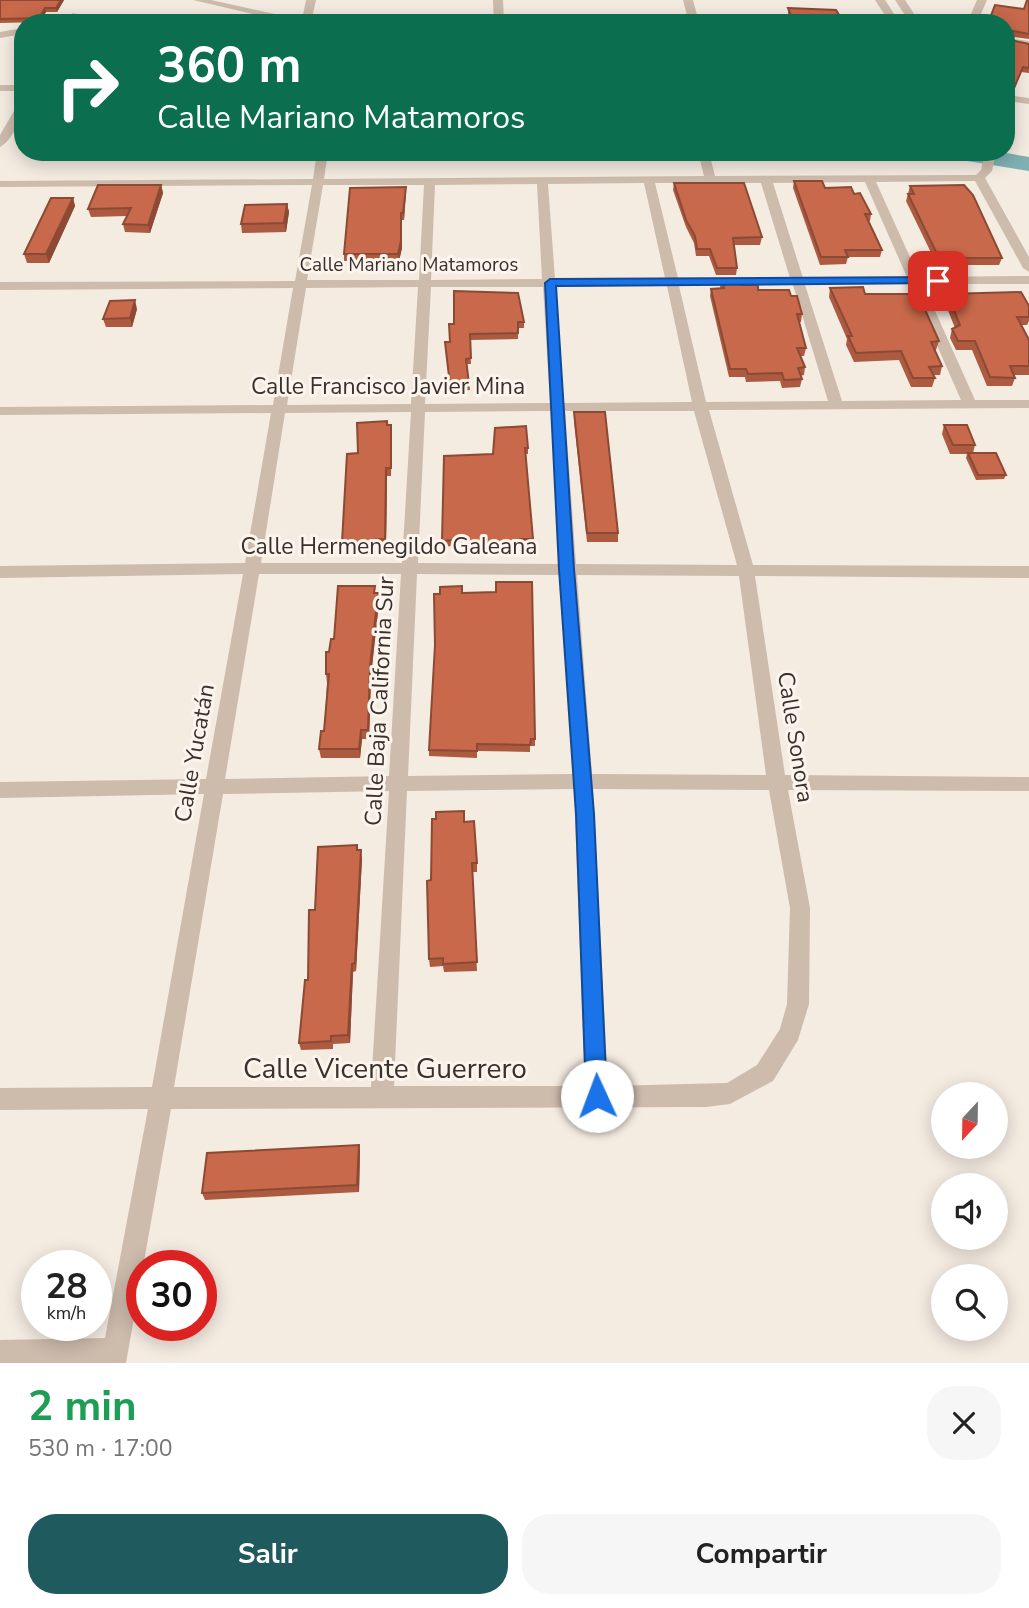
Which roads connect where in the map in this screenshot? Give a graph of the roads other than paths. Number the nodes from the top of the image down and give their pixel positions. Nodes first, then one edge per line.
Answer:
1 (198, 0) edge
2 (264, 14) edge
3 (14, 117) edge
4 (3, 132) edge
5 (0, 144) edge
6 (322, 161) edge
7 (705, 161) edge
8 (989, 161) edge
9 (869, 178) junction
10 (979, 178) junction
11 (710, 179) junction
12 (766, 179) junction
13 (542, 180) junction
14 (649, 180) junction
15 (430, 181) junction
16 (318, 182) junction
17 (0, 184) edge
18 (1029, 268) edge
19 (1029, 280) edge
20 (915, 281) junction
21 (674, 282) junction
22 (798, 282) junction
23 (550, 283) junction
24 (301, 284) junction
25 (425, 284) junction
26 (0, 286) edge
27 (970, 404) junction
28 (1029, 404) edge
29 (700, 405) junction
30 (836, 405) junction
31 (557, 407) junction
32 (418, 408) junction
33 (279, 410) junction
34 (0, 411) edge
35 (252, 568) junction
36 (566, 569) junction
37 (410, 570) junction
38 (746, 570) junction
39 (0, 572) edge
40 (1029, 572) edge
41 (581, 781) junction
42 (777, 784) junction
43 (1029, 784) edge
44 (396, 786) junction
45 (212, 787) junction
46 (0, 790) edge
47 (765, 1073) joint
48 (597, 1096) junction
49 (382, 1097) junction
50 (161, 1098) junction
51 (0, 1099) edge
52 (0, 1353) edge
53 (114, 1357) edge

1 - 2 street
3 - 4 street
4 - 5 street
6 - 16 street, Calle Yucatán
7 - 11 street
8 - 10 street
9 - 10 street
9 - 12 street
9 - 20 street
10 - 18 street
11 - 12 street
11 - 14 street
12 - 22 street
13 - 14 street
13 - 15 street
13 - 23 street
14 - 21 street, Calle Sonora
15 - 16 street
15 - 25 street, Calle Baja California Sur
16 - 17 street
16 - 24 street, Calle Yucatán
19 - 20 street, Calle Mariano Matamoros
20 - 22 street, Calle Mariano Matamoros
20 - 27 street
21 - 22 street, Calle Mariano Matamoros
21 - 23 street, Calle Mariano Matamoros
21 - 29 street, Calle Sonora
22 - 30 street
23 - 25 street, Calle Mariano Matamoros
23 - 31 street
24 - 25 street, Calle Mariano Matamoros
24 - 26 street, Calle Mariano Matamoros
24 - 33 street, Calle Yucatán
25 - 32 street, Calle Baja California Sur
27 - 28 street, Calle Francisco Javier Mina
27 - 30 street, Calle Francisco Javier Mina
29 - 30 street, Calle Francisco Javier Mina
29 - 31 street, Calle Francisco Javier Mina
29 - 38 street, Calle Sonora
31 - 32 street, Calle Francisco Javier Mina
31 - 36 street
32 - 33 street, Calle Francisco Javier Mina
32 - 37 street, Calle Baja California Sur
33 - 34 street, Calle Francisco Javier Mina
33 - 35 street, Calle Yucatán
35 - 37 street, Calle Hermenegildo Galeana
35 - 39 street, Calle Hermenegildo Galeana
35 - 45 street, Calle Yucatán
36 - 37 street, Calle Hermenegildo Galeana
36 - 38 street, Calle Hermenegildo Galeana
36 - 41 street
37 - 44 street, Calle Baja California Sur
38 - 40 street, Calle Hermenegildo Galeana
38 - 42 street, Calle Sonora
41 - 42 street
41 - 44 street
41 - 48 street
42 - 43 street
42 - 47 street, Calle Sonora
44 - 45 street
44 - 49 street, Calle Baja California Sur
45 - 46 street
45 - 50 street, Calle Yucatán
47 - 48 street, Calle Vicente Guerrero
48 - 49 street, Calle Vicente Guerrero
49 - 50 street, Calle Vicente Guerrero
50 - 51 street, Calle Vicente Guerrero
50 - 53 street, Calle Yucatán
52 - 53 street

